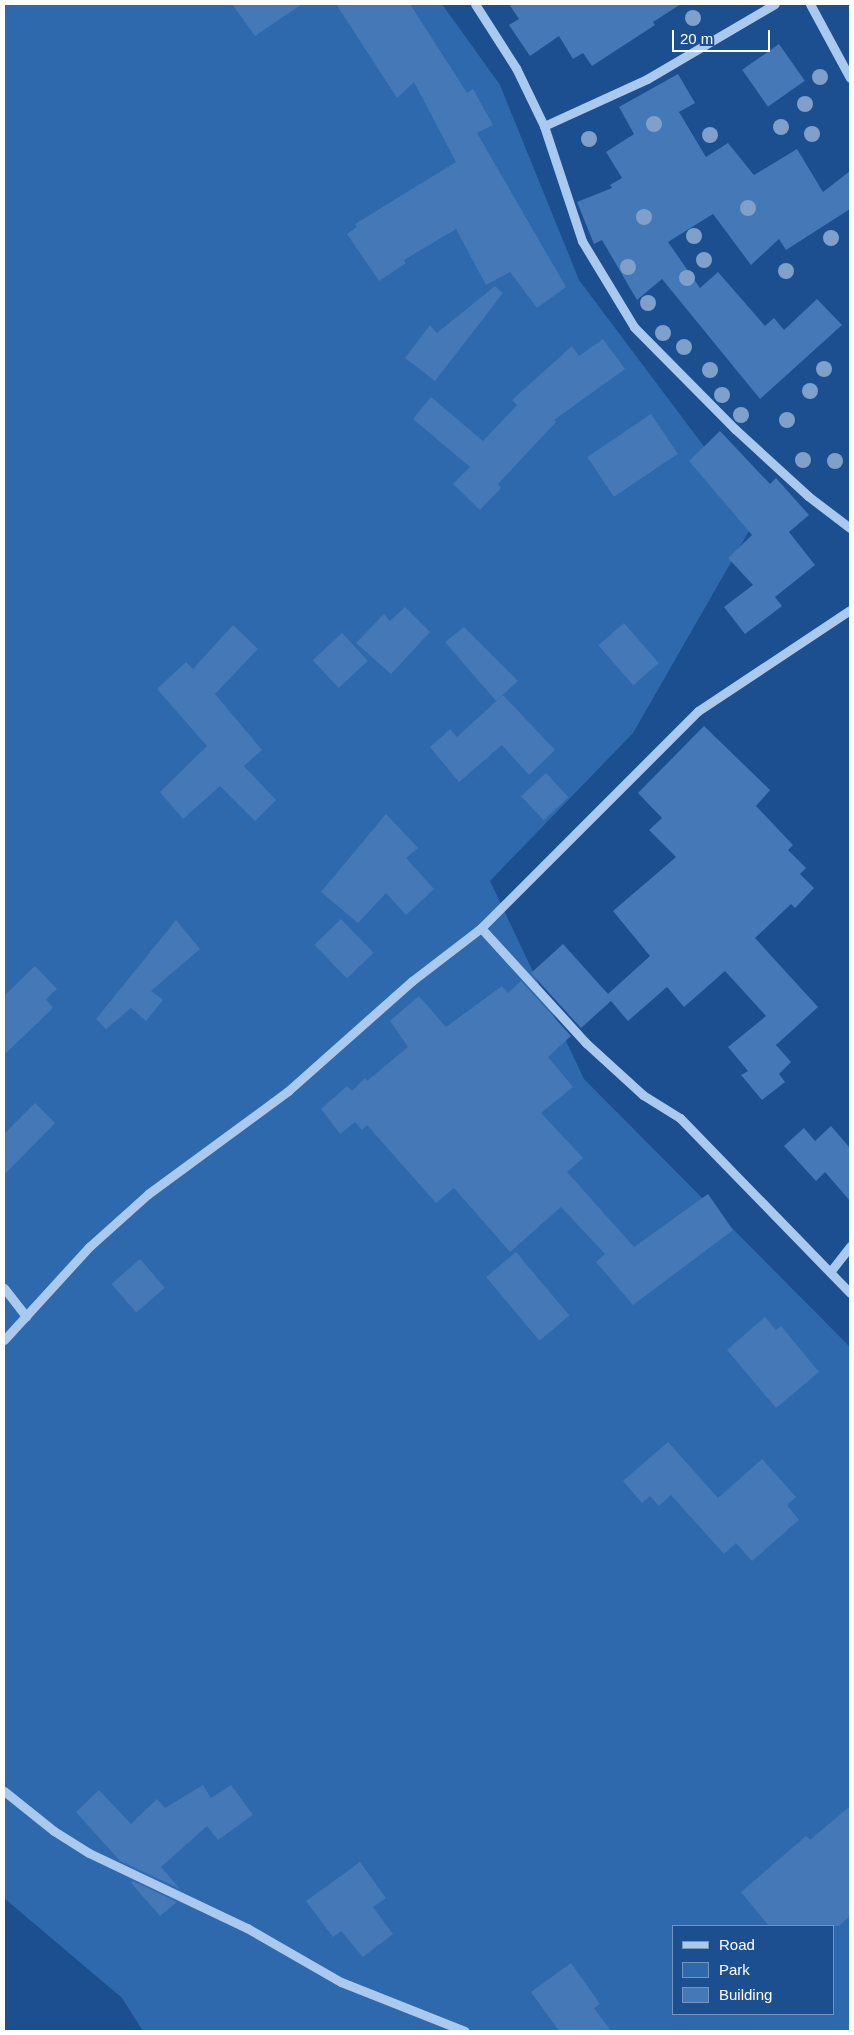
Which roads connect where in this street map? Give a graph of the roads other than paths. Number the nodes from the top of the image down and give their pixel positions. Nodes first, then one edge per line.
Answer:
1 (475, 4) edge
2 (775, 4) edge
3 (810, 4) edge
4 (850, 78) edge
5 (544, 126) junction
6 (850, 528) edge
7 (850, 610) edge
8 (481, 928) junction
9 (850, 1246) edge
10 (830, 1272) junction
11 (4, 1288) edge
12 (850, 1293) edge
13 (26, 1316) junction
14 (4, 1340) edge
15 (4, 1790) edge
16 (465, 2031) edge

1 - 5 street
2 - 5 street
3 - 4 street
5 - 6 street
7 - 8 street
8 - 10 street
8 - 13 street
9 - 10 street
10 - 12 street
11 - 13 street
13 - 14 street
15 - 16 street

